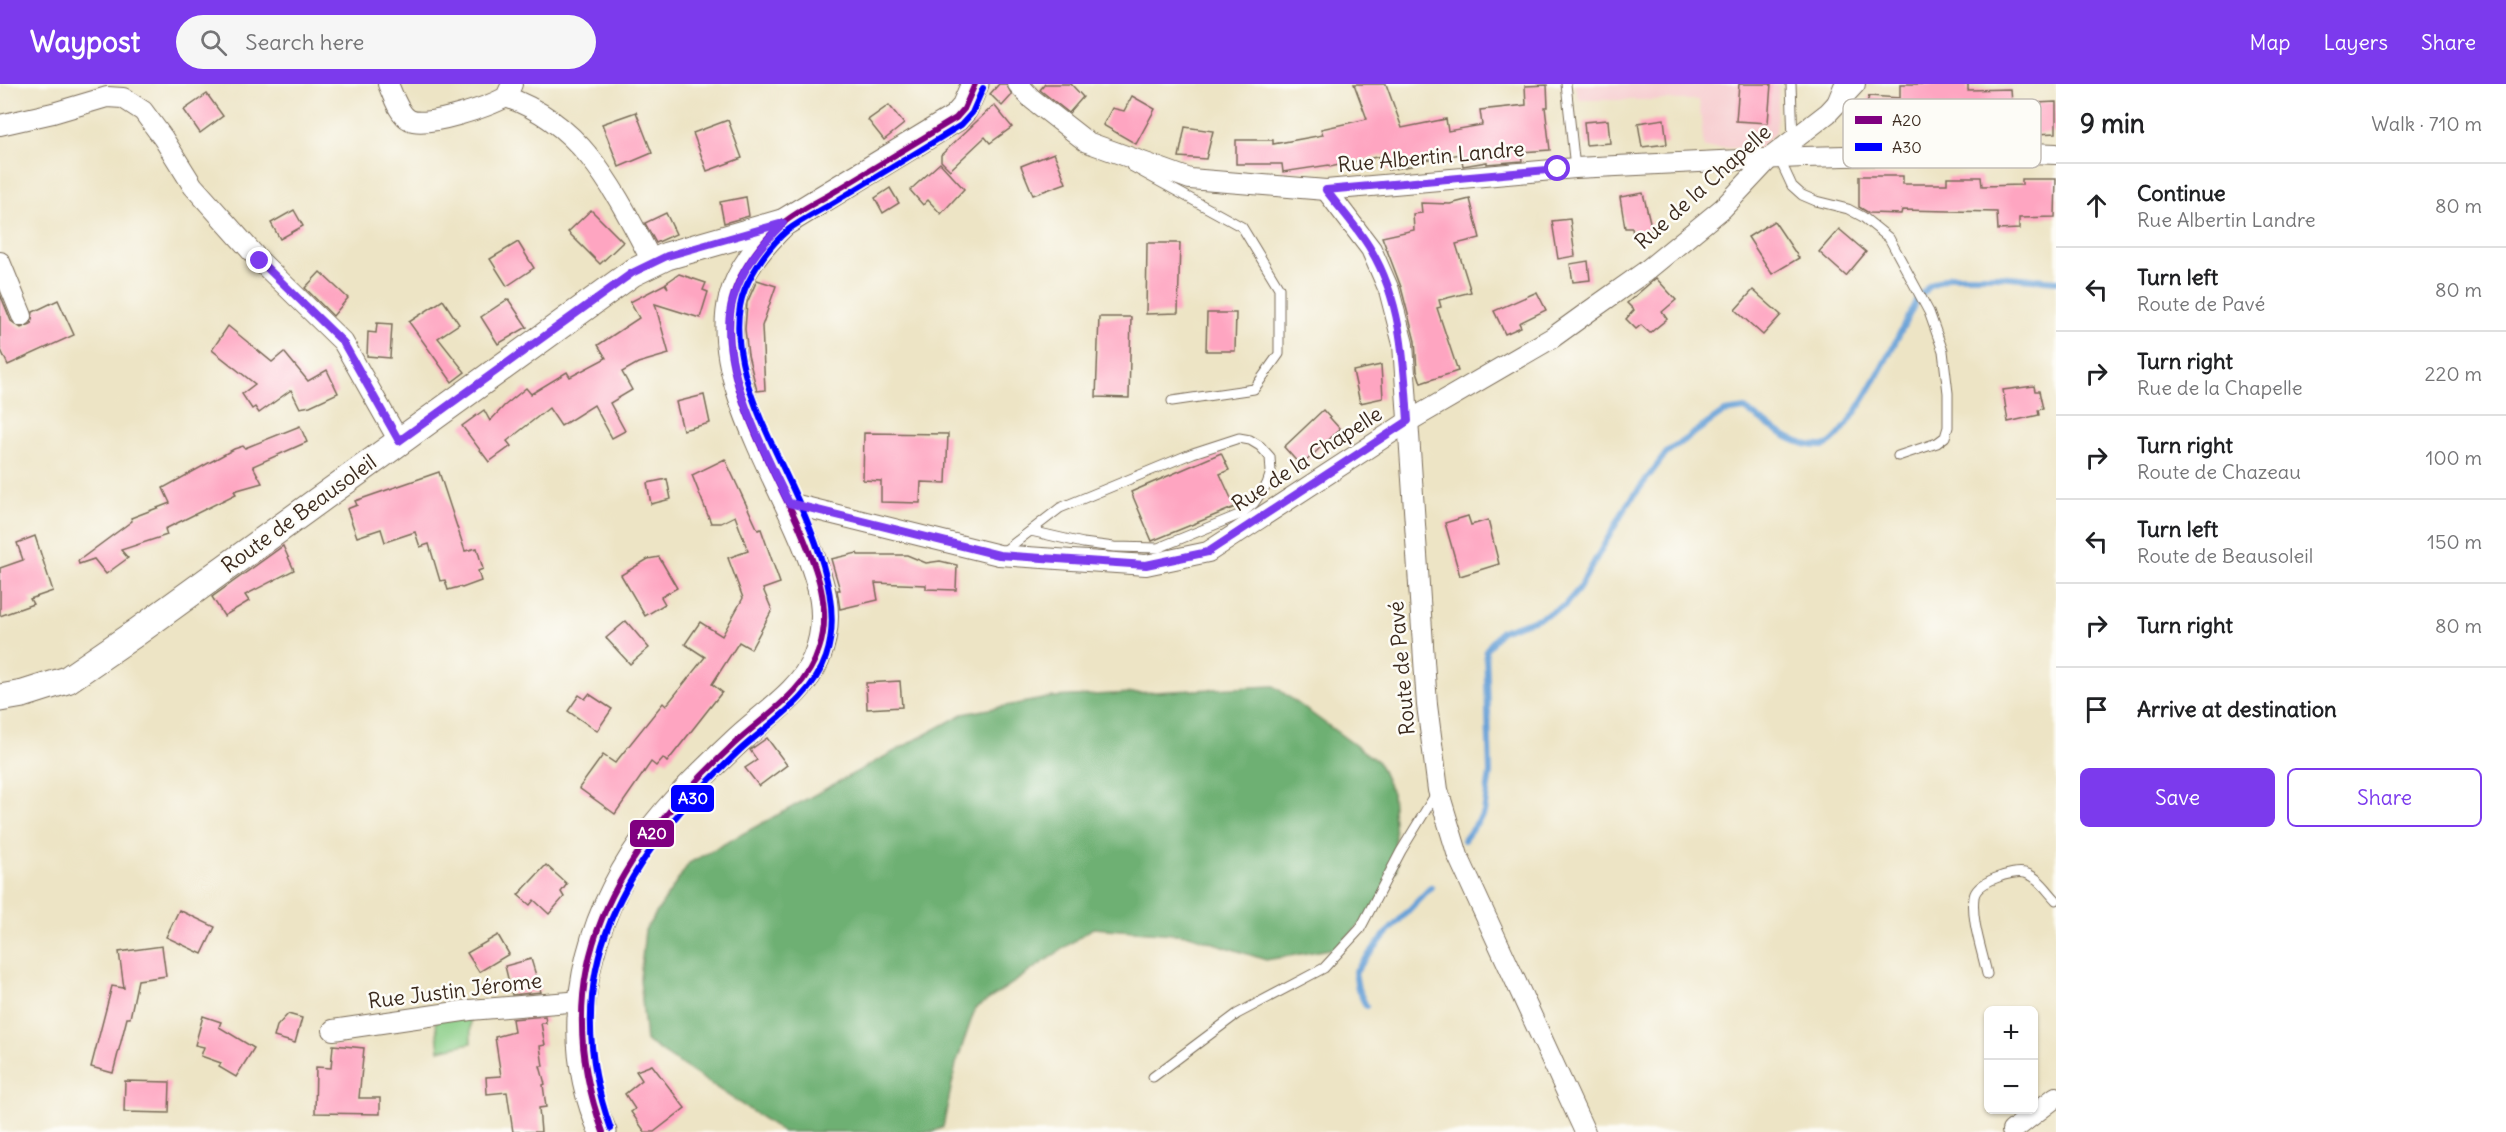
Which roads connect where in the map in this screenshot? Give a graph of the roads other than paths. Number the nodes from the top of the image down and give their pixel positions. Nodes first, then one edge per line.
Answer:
1 (388, 84) edge
2 (975, 84) edge
3 (1018, 84) edge
4 (1566, 84) edge
5 (1791, 84) edge
6 (1839, 84) edge
7 (1855, 84) edge
8 (509, 90) edge
9 (1827, 113) junction
10 (0, 125) edge
11 (1793, 140) junction
12 (1087, 142) junction
13 (2041, 153) edge
14 (2056, 154) edge
15 (1843, 156) edge
16 (1774, 158) junction
17 (1575, 168) junction
18 (1326, 190) junction
19 (783, 223) junction
20 (0, 262) edge
21 (653, 263) junction
22 (22, 316) dead end
23 (1172, 401) dead end
24 (1408, 421) junction
25 (399, 441) junction
26 (1898, 456) dead end
27 (789, 503) junction
28 (1031, 531) junction
29 (999, 555) junction
30 (0, 698) edge
31 (1438, 790) junction
32 (2056, 900) edge
33 (1987, 974) dead end
34 (582, 1001) junction
35 (333, 1030) dead end
36 (1153, 1077) dead end
37 (2056, 1097) edge
38 (2012, 1131) edge
39 (603, 1132) edge
40 (1585, 1132) edge

1 - 8 street
2 - 19 main road
3 - 12 street, Rue Albertin Landre
4 - 17 lane
5 - 11 lane
6 - 9 lane
7 - 9 street, Rue de la Chapelle
8 - 21 street
9 - 11 street, Rue de la Chapelle
10 - 25 street
11 - 16 street, Rue de la Chapelle
12 - 18 street, Rue Albertin Landre
12 - 23 lane
13 - 14 street, Rue Albertin Landre
15 - 16 street, Rue Albertin Landre
16 - 17 street, Rue Albertin Landre
16 - 24 street, Rue de la Chapelle
16 - 26 lane
17 - 18 street, Rue Albertin Landre
18 - 24 street, Route de Pavé
19 - 21 main road, Route de Beausoleil
19 - 27 main road
20 - 22 street
21 - 25 main road, Route de Beausoleil
24 - 29 street, Rue de la Chapelle
24 - 31 street, Route de Pavé
25 - 30 main road, Route de Beausoleil
27 - 29 street, Rue de la Chapelle
27 - 34 main road
28 - 28 lane
28 - 29 lane
31 - 36 lane
31 - 40 street, Route de Pavé
32 - 33 lane
34 - 35 street, Rue Justin Jérome
34 - 39 main road
37 - 38 street

